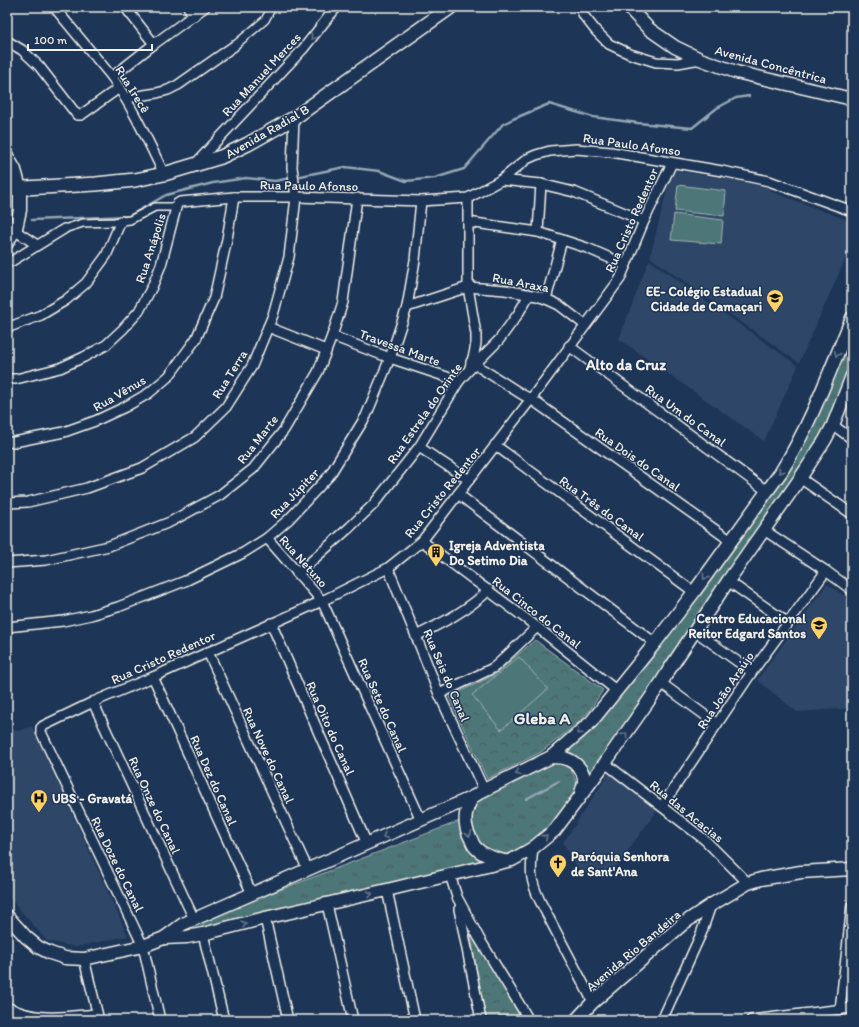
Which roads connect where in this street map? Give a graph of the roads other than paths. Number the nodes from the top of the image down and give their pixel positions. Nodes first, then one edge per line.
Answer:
1 (54, 7) edge
2 (126, 7) edge
3 (188, 7) edge
4 (205, 7) edge
5 (272, 7) edge
6 (337, 7) edge
7 (451, 7) edge
8 (580, 7) edge
9 (628, 7) edge
10 (194, 16) junction
11 (7, 41) edge
12 (154, 44) junction
13 (234, 46) joint
14 (700, 59) junction
15 (112, 77) junction
16 (119, 88) junction
17 (125, 98) junction
18 (852, 99) edge
19 (294, 118) junction
20 (218, 140) junction
21 (7, 156) edge
22 (221, 157) junction
23 (672, 163) junction
24 (194, 165) junction
25 (164, 174) junction
26 (501, 180) junction
27 (541, 184) junction
28 (14, 188) edge
29 (296, 196) junction
30 (234, 197) junction
31 (357, 198) junction
32 (468, 198) junction
33 (421, 201) junction
34 (177, 206) junction
35 (851, 207) edge
36 (121, 221) junction
37 (644, 221) junction
38 (468, 222) junction
39 (64, 229) joint
40 (14, 230) junction
41 (538, 232) junction
42 (562, 240) junction
43 (7, 243) edge
44 (37, 245) junction
45 (7, 263) edge
46 (626, 265) junction
47 (468, 287) junction
48 (529, 295) junction
49 (546, 299) junction
50 (407, 307) junction
51 (852, 318) edge
52 (584, 325) junction
53 (7, 326) edge
54 (268, 327) junction
55 (332, 336) junction
56 (570, 346) junction
57 (326, 350) junction
58 (390, 358) junction
59 (471, 366) junction
60 (852, 376) edge
61 (7, 379) edge
62 (459, 381) junction
63 (531, 399) junction
64 (833, 425) junction
65 (852, 438) edge
66 (7, 442) edge
67 (495, 446) junction
68 (419, 447) junction
69 (800, 478) junction
70 (469, 480) junction
71 (767, 491) junction
72 (458, 494) junction
73 (7, 503) edge
74 (852, 514) edge
75 (764, 530) junction
76 (267, 538) junction
77 (422, 541) junction
78 (731, 541) junction
79 (7, 563) edge
80 (388, 568) junction
81 (826, 571) junction
82 (297, 574) junction
83 (728, 581) junction
84 (489, 590) junction
85 (852, 590) edge
86 (694, 592) junction
87 (322, 601) junction
88 (271, 623) junction
89 (788, 623) junction
90 (7, 627) edge
91 (537, 627) junction
92 (695, 631) junction
93 (416, 636) junction
94 (655, 643) junction
95 (208, 652) junction
96 (752, 672) junction
97 (153, 677) junction
98 (660, 683) junction
99 (617, 690) junction
100 (439, 694) junction
101 (93, 702) junction
102 (717, 724) junction
103 (41, 728) joint
104 (551, 757) junction
105 (605, 763) junction
106 (484, 790) junction
107 (580, 796) junction
108 (473, 797) junction
109 (662, 806) junction
110 (421, 820) junction
111 (367, 844) junction
112 (533, 848) junction
113 (505, 862) junction
114 (852, 869) edge
115 (308, 870) junction
116 (450, 875) junction
117 (748, 883) junction
118 (387, 890) junction
119 (252, 894) junction
120 (457, 897) junction
121 (327, 904) junction
122 (711, 905) junction
123 (852, 905) edge
124 (210, 912) junction
125 (7, 916) edge
126 (265, 918) junction
127 (194, 919) junction
128 (217, 931) junction
129 (203, 934) junction
130 (164, 938) junction
131 (143, 946) junction
132 (84, 959) junction
133 (593, 1002) junction
134 (7, 1007) edge
135 (852, 1008) edge
136 (840, 1010) junction
137 (98, 1017) edge
138 (160, 1020) edge
139 (224, 1020) edge
140 (288, 1020) edge
141 (353, 1020) edge
142 (415, 1020) edge
143 (481, 1020) edge
144 (529, 1020) edge
145 (576, 1020) edge
146 (662, 1020) edge
147 (751, 1020) edge

1 - 15 street, Rua Irecê
2 - 12 street
3 - 10 street
4 - 10 street
5 - 13 street
6 -> 20 street, Rua Manuel Merces
7 - 19 main road, Avenida Radial B
8 - 14 street
9 - 14 street, Avenida Concêntrica
10 - 12 street
11 - 16 street
12 - 15 street
13 - 17 street
14 - 18 street, Avenida Concêntrica
15 - 16 street, Rua Irecê
16 - 17 street, Rua Irecê
17 - 25 street, Rua Irecê
19 - 22 main road, Avenida Radial B
19 - 29 street, Rua Terra
20 - 22 street
20 - 24 street, Rua Manuel Merces
21 - 28 street
22 - 24 main road, Avenida Radial B
23 - 26 street, Rua Paulo Afonso
23 - 35 street, Rua Paulo Afonso
23 - 37 street, Rua Cristo Redentor
24 - 25 main road, Avenida Radial B
25 - 28 main road, Avenida Radial B
26 - 27 street
26 - 32 street, Rua Paulo Afonso
27 - 37 street
27 - 41 street
28 - 40 street
29 - 30 street, Rua Paulo Afonso
29 - 31 street, Rua Paulo Afonso
29 - 54 street, Rua Terra
30 - 34 street, Rua Paulo Afonso
30 - 66 street, Rua Vênus
31 - 33 street, Rua Paulo Afonso
31 - 55 street, Rua Marte
32 - 33 street, Rua Paulo Afonso
32 - 38 street
33 - 50 street, Rua Júpiter
34 - 36 street
34 - 61 street, Rua Anápolis
36 - 39 street
36 - 53 street
37 - 46 street, Rua Cristo Redentor
38 - 41 street
38 - 47 street
39 - 44 street
40 - 43 street
40 - 44 street
41 - 42 street
42 - 46 street
42 - 49 street
44 - 45 street
46 - 52 street, Rua Cristo Redentor
47 - 48 street, Rua Araxa
47 - 50 street
47 - 59 street
48 - 49 street, Rua Araxa
48 - 59 street, Rua Estrela do Orinte
49 - 52 street, Rua Araxa
50 - 58 street, Rua Júpiter
51 -> 71 street
52 - 56 street, Rua Cristo Redentor
54 - 57 street
54 - 73 street, Rua Terra
55 - 57 street, Rua Marte
55 - 58 street, Travessa Marte
56 - 63 street, Rua Cristo Redentor
56 - 71 street, Rua Um do Canal
57 - 79 street, Rua Marte
58 - 62 street, Travessa Marte
58 - 76 street, Rua Júpiter
59 - 62 street, Rua Estrela do Orinte
59 - 63 street, Rua Dois do Canal
60 - 64 street
62 - 68 street, Rua Estrela do Orinte
63 - 67 street, Rua Cristo Redentor
63 - 78 street, Rua Dois do Canal
64 - 65 street
64 - 69 street
67 - 70 street, Rua Cristo Redentor
67 - 86 street, Rua Três do Canal
68 - 70 street
68 - 82 street, Rua Estrela do Orinte
69 - 74 street
69 - 75 street
70 - 72 street, Rua Cristo Redentor
71 - 78 street
72 - 77 street, Rua Cristo Redentor
72 - 94 street
75 - 81 street
75 - 83 street
76 - 82 street, Rua Netuno
76 - 90 street, Rua Júpiter
77 - 80 street, Rua Cristo Redentor
77 - 84 street, Rua Cinco do Canal
78 -> 86 street
80 - 87 street, Rua Cristo Redentor
80 - 93 street, Rua Seis do Canal
81 - 85 street
81 - 89 street, Rua João Araújo
82 - 87 street, Rua Netuno
83 - 89 street
83 - 92 street
84 - 91 street, Rua Cinco do Canal
84 - 93 street
86 - 94 street
87 - 88 street, Rua Cristo Redentor
87 - 110 street, Rua Sete do Canal
88 - 95 street, Rua Cristo Redentor
88 - 111 street, Rua Oito do Canal
89 - 96 street, Rua João Araújo
91 - 99 street, Rua Cinco do Canal
91 - 100 street
92 - 96 street
92 - 98 street
93 - 100 street, Rua Seis do Canal
94 - 99 street
95 - 97 street, Rua Cristo Redentor
95 - 115 street, Rua Nove do Canal
96 - 102 street, Rua João Araújo
97 - 101 street, Rua Cristo Redentor
97 - 119 street, Rua Dez do Canal
98 - 102 street
105 -> 98 street
99 -> 104 street
100 - 106 street, Rua Seis do Canal
101 - 103 street, Rua Cristo Redentor
101 - 127 street, Rua Onze do Canal
102 - 109 street, Rua João Araújo
103 - 131 street, Rua Doze do Canal
104 -> 106 street
104 - 107 street
105 - 107 street
105 - 109 street, Rua das Acacias
106 - 108 street
112 -> 107 street
108 - 110 street
108 -> 113 street
109 - 117 street, Rua das Acacias
110 -> 111 street
111 - 115 street
112 - 113 street
112 - 133 street
113 - 116 street
114 - 117 street, Avenida Rio Bandeira
115 - 119 street
116 - 118 street
116 - 120 street
117 - 122 street, Avenida Rio Bandeira
121 -> 118 street
118 - 142 street
119 - 124 street
120 - 143 street
120 - 144 street
121 - 126 street
121 - 141 street
122 - 133 street, Avenida Rio Bandeira
122 - 146 street
123 - 136 street
124 - 127 street
124 - 128 street
125 - 132 street
128 -> 126 street
126 - 140 street
127 - 130 street
128 - 129 street
129 - 130 street
129 - 139 street
130 - 131 street
131 - 132 street
131 - 138 street, Rua Doze do Canal
132 - 137 street
133 - 145 street, Avenida Rio Bandeira
134 - 137 street
135 - 136 street
136 - 147 street

